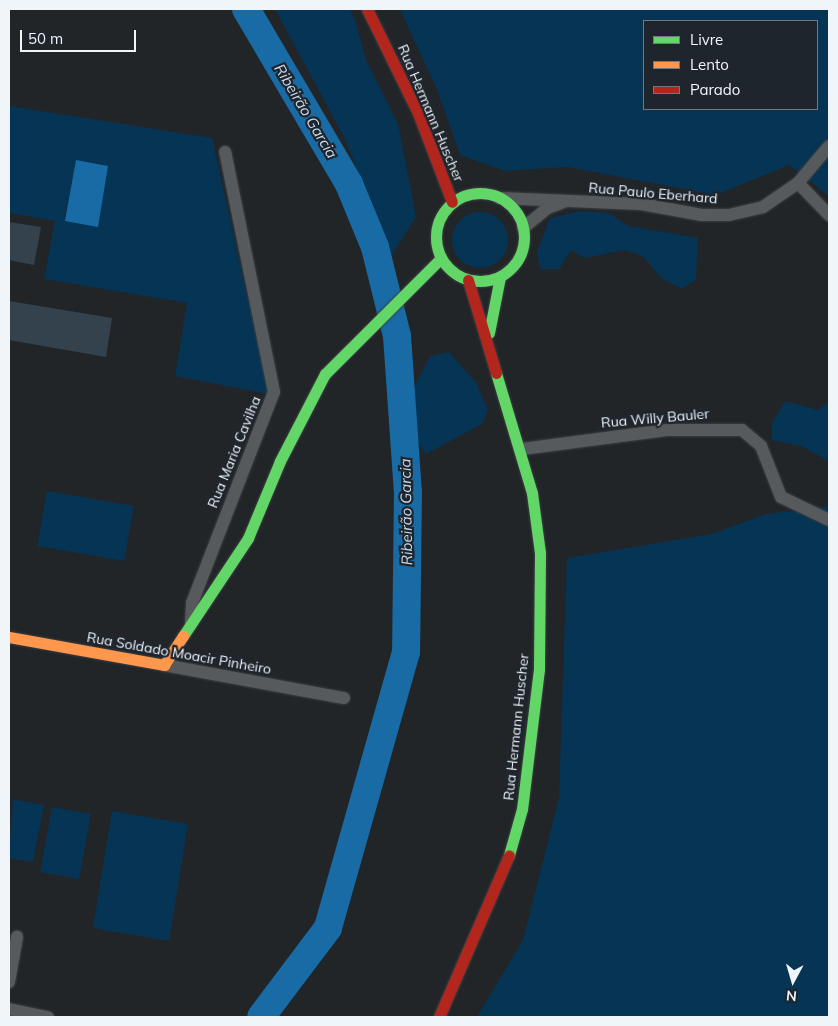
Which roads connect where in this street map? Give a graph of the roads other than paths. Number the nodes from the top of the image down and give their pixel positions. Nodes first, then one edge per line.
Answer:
1 (367, 9) edge
2 (829, 146) edge
3 (225, 152) dead end
4 (798, 183) junction
5 (499, 198) junction
6 (568, 200) junction
7 (452, 202) junction
8 (829, 215) edge
9 (523, 228) junction
10 (441, 258) junction
11 (500, 276) junction
12 (468, 280) junction
13 (488, 341) junction
14 (522, 449) junction
15 (829, 520) edge
16 (190, 624) junction
17 (9, 637) edge
18 (164, 665) junction
19 (344, 698) dead end
20 (17, 937) dead end
21 (9, 982) edge
22 (9, 1009) edge
23 (48, 1017) edge
24 (439, 1017) edge

1 - 7 main road, Rua Hermann Huscher
2 - 4 street, Rua Paulo Eberhard
3 - 16 street, Rua Maria Cavilha
4 - 6 street, Rua Paulo Eberhard
4 - 8 street
5 - 6 street, Rua Paulo Eberhard
5 - 7 main road
5 - 9 main road
6 - 9 street, Rua Paulo Eberhard
7 - 10 main road
9 - 11 main road
10 - 12 main road
10 - 16 main road
11 - 12 main road
11 - 13 main road, Rua Hermann Huscher
12 - 13 main road, Rua Hermann Huscher
13 - 14 main road, Rua Hermann Huscher
14 - 15 street, Rua Willy Bauler
14 - 24 main road, Rua Hermann Huscher
16 - 18 main road, Rua Maria Cavilha
17 - 18 main road, Rua Soldado Moacir Pinheiro
18 - 19 street, Rua Soldado Moacir Pinheiro
20 - 21 street
22 - 23 street

